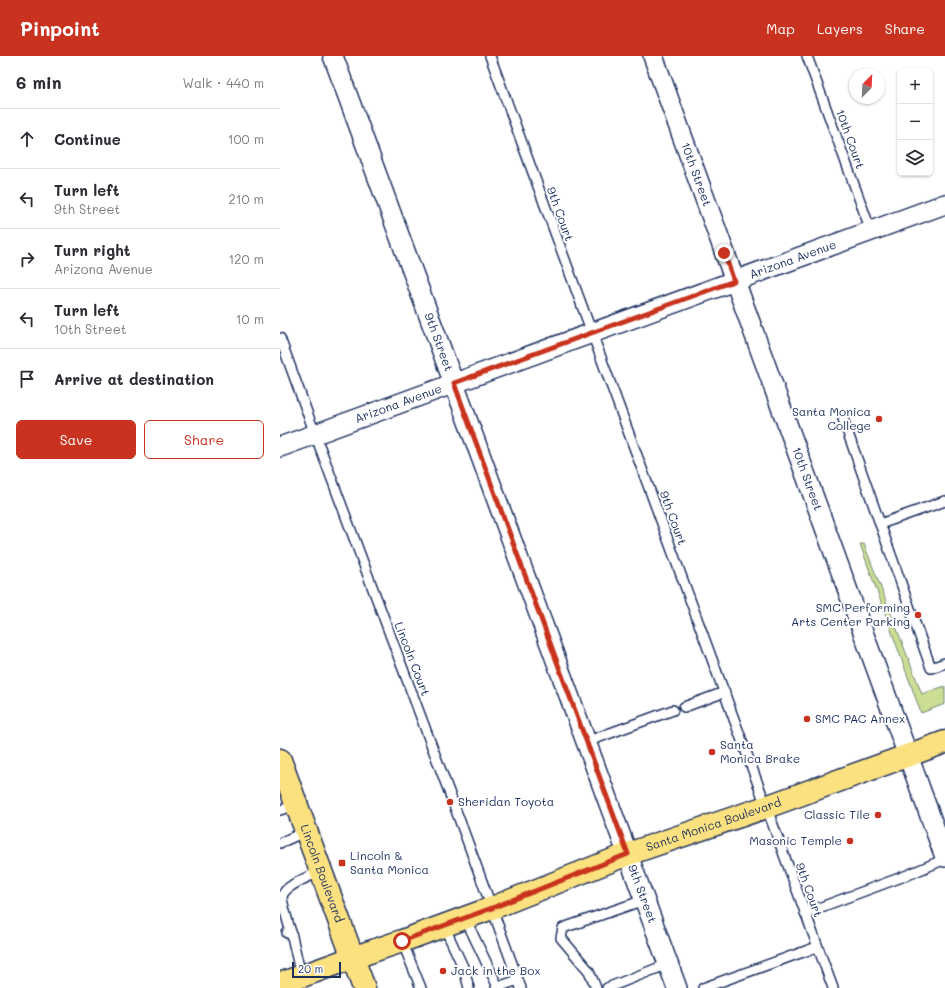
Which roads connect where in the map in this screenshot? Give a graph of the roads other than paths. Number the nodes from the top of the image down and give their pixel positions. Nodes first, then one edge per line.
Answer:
1 (333, 56) edge
2 (490, 56) edge
3 (652, 56) edge
4 (806, 56) edge
5 (945, 204) edge
6 (871, 231) junction
7 (734, 281) junction
8 (592, 333) junction
9 (280, 338) edge
10 (454, 383) junction
11 (843, 419) dead end
12 (315, 434) junction
13 (280, 447) edge
14 (945, 501) edge
15 (880, 524) junction
16 (945, 663) edge
17 (725, 692) junction
18 (684, 707) dead end
19 (673, 710) dead end
20 (586, 742) junction
21 (945, 742) edge
22 (908, 756) junction
23 (280, 760) edge
24 (288, 807) edge
25 (766, 807) junction
26 (307, 831) junction
27 (280, 843) edge
28 (628, 854) junction
29 (945, 858) edge
30 (321, 871) junction
31 (644, 900) junction
32 (492, 908) junction
33 (805, 913) junction
34 (465, 918) junction
35 (444, 926) junction
36 (402, 941) junction
37 (817, 947) junction
38 (352, 958) junction
39 (668, 964) junction
40 (301, 976) junction
41 (280, 984) edge
42 (520, 984) edge
43 (497, 987) edge
44 (364, 988) edge
45 (421, 988) edge
46 (469, 988) edge
47 (596, 988) edge
48 (607, 988) edge
49 (677, 988) edge
50 (703, 988) edge
51 (833, 988) edge

1 - 10 street, 9th Street
2 - 8 lane, 9th Court
3 - 7 street, 10th Street
4 - 6 lane, 10th Court
5 - 6 street, Arizona Avenue
6 - 7 street, Arizona Avenue
7 - 8 street, Arizona Avenue
7 - 22 street, 10th Street
8 - 10 street, Arizona Avenue
8 - 17 lane, 9th Court
9 - 12 lane, Lincoln Court
10 - 12 street, Arizona Avenue
10 - 20 street, 9th Street
11 - 15 lane
12 - 13 street, Arizona Avenue
12 - 32 lane, Lincoln Court
14 - 15 lane
15 - 16 lane
17 - 18 lane
17 - 25 lane, 9th Court
19 - 20 lane
20 - 28 street, 9th Street
21 - 22 main road, Santa Monica Boulevard
22 - 25 main road, Santa Monica Boulevard
22 - 29 street, 10th Street
23 - 24 main road, Lincoln Boulevard
24 - 26 main road, Lincoln Boulevard
25 - 28 main road, Santa Monica Boulevard
25 - 33 lane, 9th Court
26 - 27 lane
26 - 30 main road, Lincoln Boulevard
28 - 31 street, 9th Street
28 - 32 main road, Santa Monica Boulevard
29 - 33 lane
30 - 38 main road, Lincoln Boulevard
30 - 40 lane
31 - 39 street, 9th Street
31 - 47 lane
32 - 34 main road, Santa Monica Boulevard
32 - 42 lane, Lincoln Court
33 - 37 lane, 9th Court
34 - 35 main road, Santa Monica Boulevard
34 - 43 lane
35 - 36 main road, Santa Monica Boulevard
35 - 46 lane
36 - 38 main road, Santa Monica Boulevard
36 - 45 lane
37 - 50 lane
37 - 51 lane, 9th Court
38 - 40 main road, Santa Monica Boulevard
38 - 44 main road, Lincoln Boulevard
39 - 48 lane
39 - 49 street, 9th Street
40 - 41 main road, Santa Monica Boulevard
42 - 43 lane

